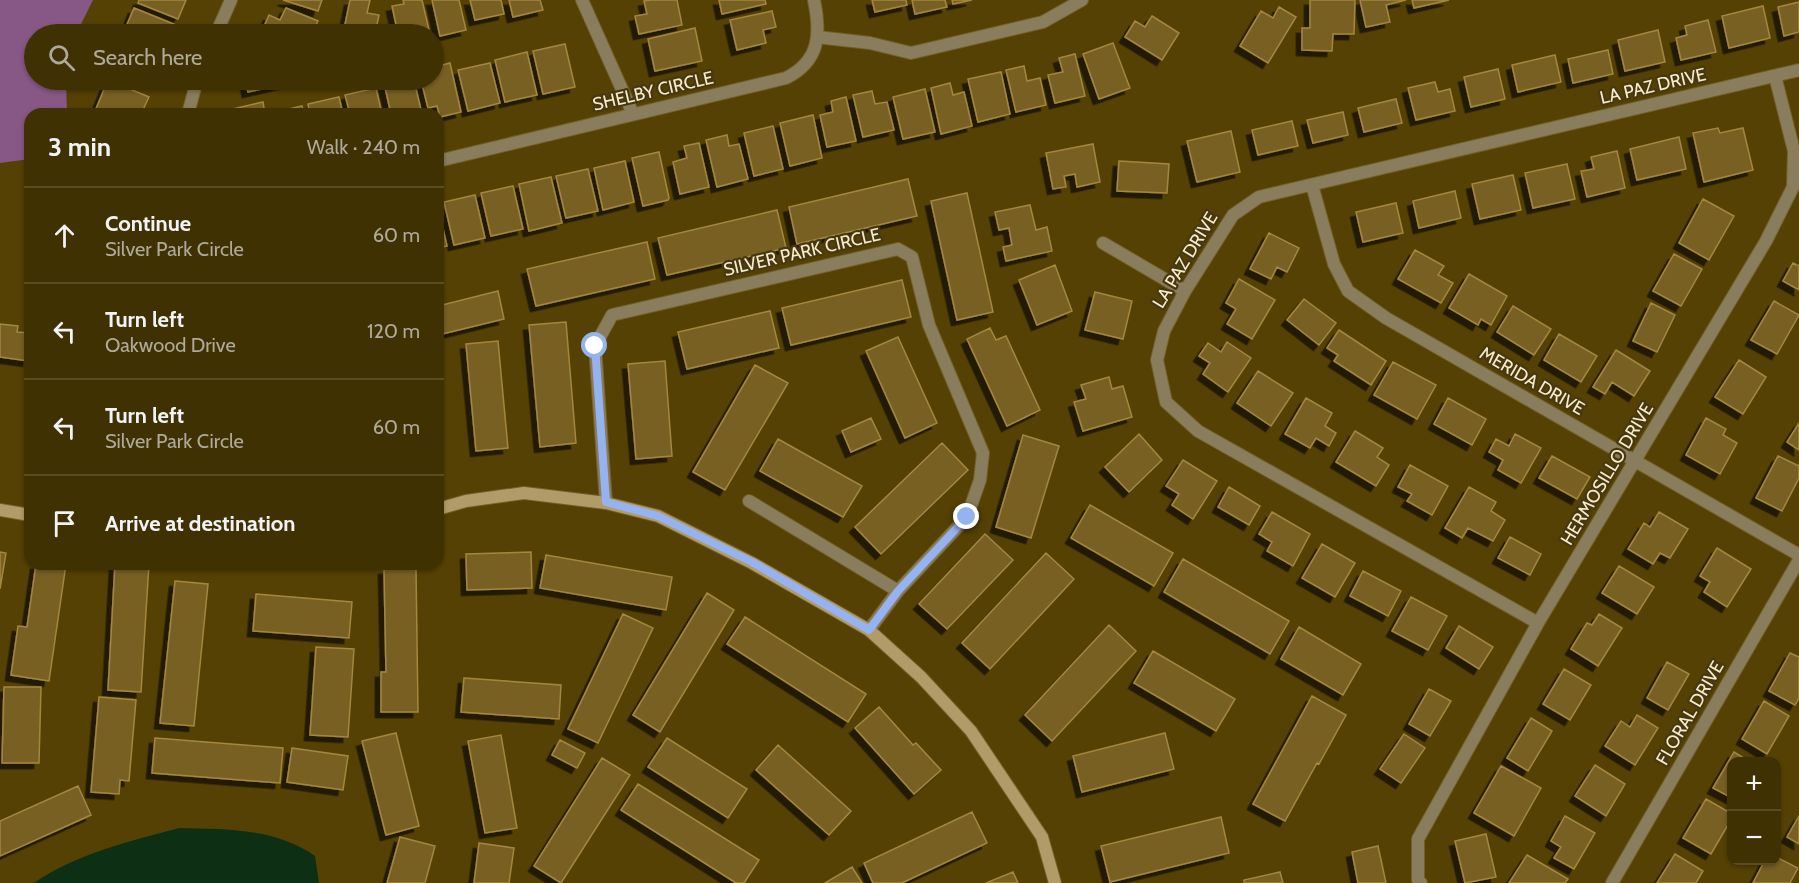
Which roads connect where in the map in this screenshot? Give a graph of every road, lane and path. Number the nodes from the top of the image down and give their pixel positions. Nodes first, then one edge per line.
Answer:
1 (231, 0) edge
2 (582, 0) edge
3 (814, 0) edge
4 (1082, 0) edge
5 (220, 24) edge
6 (817, 37) junction
7 (1799, 70) edge
8 (1775, 76) junction
9 (194, 90) edge
10 (190, 108) edge
11 (633, 114) junction
12 (444, 160) edge
13 (1312, 185) junction
14 (1103, 243) dead end
15 (1185, 291) junction
16 (1636, 461) junction
17 (749, 501) dead end
18 (606, 502) junction
19 (444, 507) edge
20 (0, 510) edge
21 (24, 514) edge
22 (1799, 555) edge
23 (1799, 560) edge
24 (898, 591) junction
25 (1538, 623) junction
26 (869, 630) junction
27 (1055, 883) edge
28 (1421, 883) edge
29 (1612, 883) edge

1 - 5 street
2 - 11 street
3 - 6 street, SHELBY CIRCLE
4 - 6 street
6 - 11 street, SHELBY CIRCLE
7 - 8 street, LA PAZ DRIVE
8 - 13 street, LA PAZ DRIVE
8 - 16 street, HERMOSILLO DRIVE
9 - 10 street
11 - 12 street, SHELBY CIRCLE
13 - 15 street, LA PAZ DRIVE
13 - 16 street, MERIDA DRIVE
14 - 15 street
15 - 25 street, LA PAZ DRIVE
16 - 22 street, MERIDA DRIVE
16 - 25 street, HERMOSILLO DRIVE
17 - 24 street
18 - 19 street
18 - 24 street, SILVER PARK CIRCLE
18 - 26 street
20 - 21 street
23 - 29 street, FLORAL DRIVE
24 - 26 street, SILVER PARK CIRCLE
25 - 28 street, HERMOSILLO DRIVE
26 - 27 street

